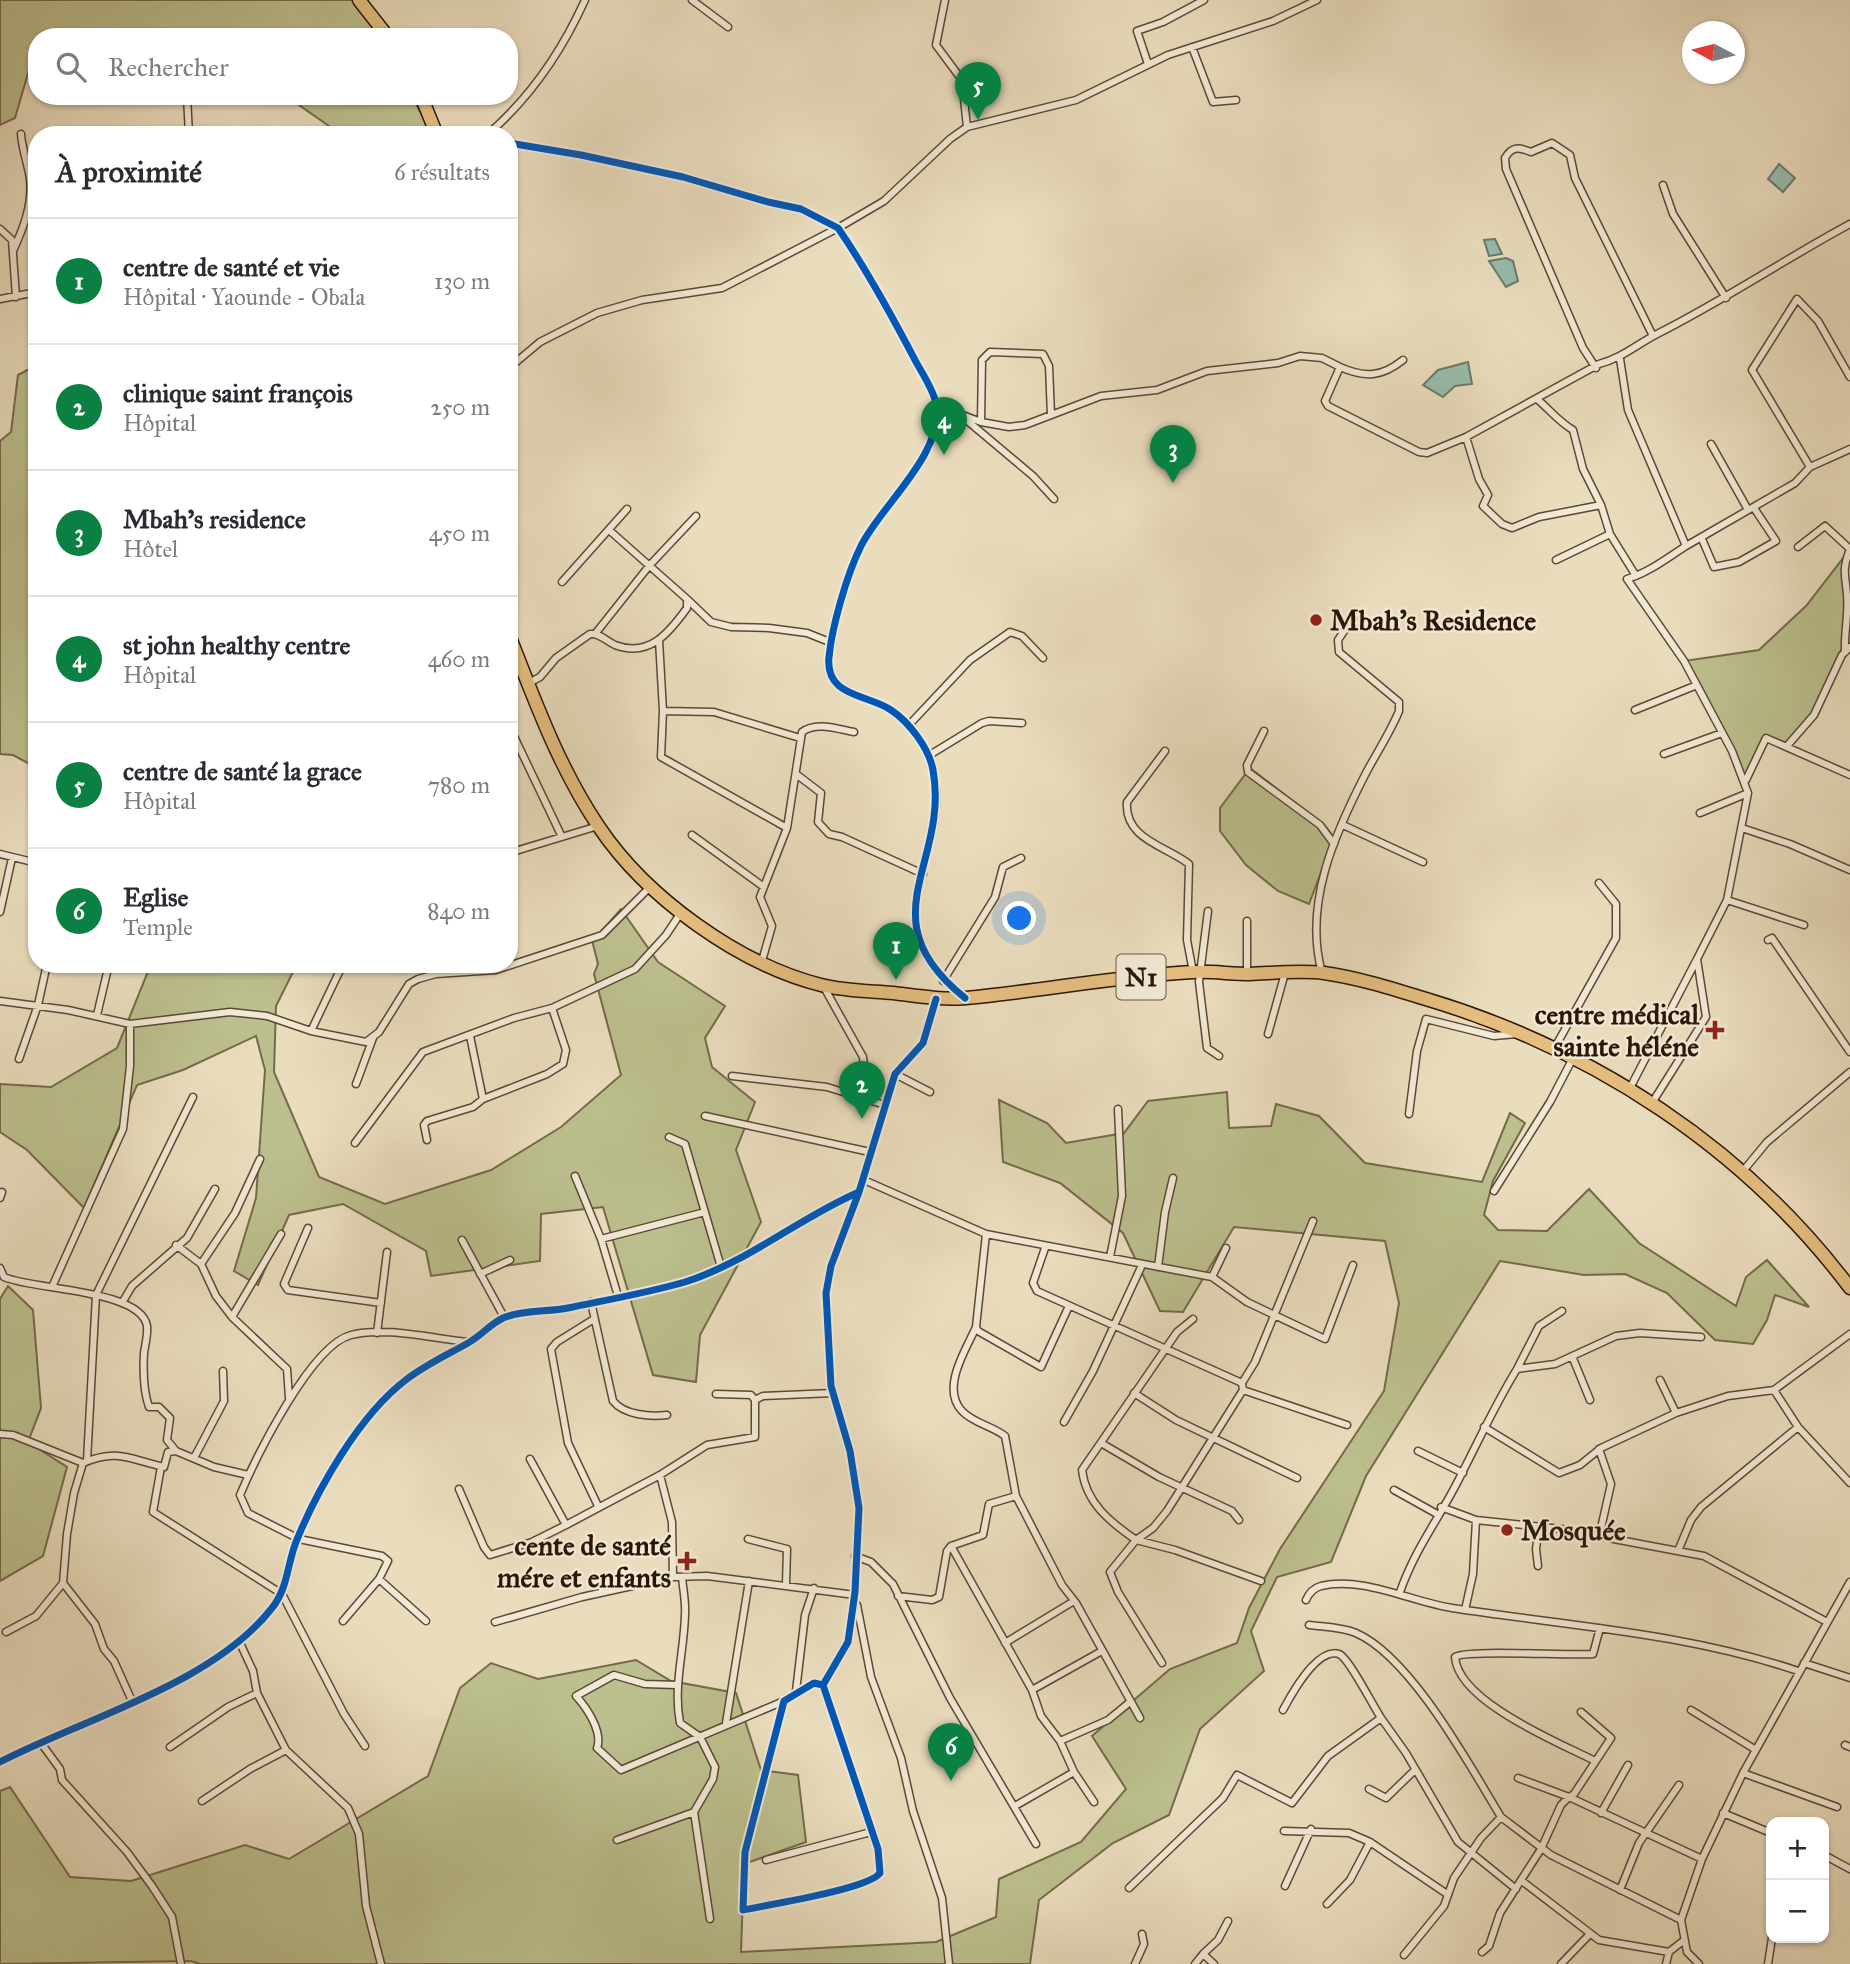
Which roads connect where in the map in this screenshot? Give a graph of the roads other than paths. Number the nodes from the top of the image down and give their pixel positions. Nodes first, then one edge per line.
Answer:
1 (359, 0) edge
2 (585, 0) edge
3 (692, 0) edge
4 (946, 0) edge
5 (1204, 0) edge
6 (1317, 0) edge
7 (728, 27) dead end
8 (381, 28) edge
9 (1192, 47) junction
10 (1148, 64) junction
11 (1236, 100) dead end
12 (518, 103) edge
13 (187, 105) edge
14 (425, 105) edge
15 (516, 105) edge
16 (189, 126) edge
17 (433, 126) edge
18 (496, 126) edge
19 (967, 127) junction
20 (21, 134) dead end
21 (518, 145) edge
22 (28, 173) edge
23 (1663, 185) dead end
24 (28, 207) edge
25 (1850, 224) edge
26 (838, 228) junction
27 (0, 229) edge
28 (13, 251) junction
29 (28, 294) edge
30 (16, 297) junction
31 (1726, 298) junction
32 (0, 299) edge
33 (1653, 336) junction
34 (1620, 359) junction
35 (1403, 360) dead end
36 (518, 361) edge
37 (1340, 367) junction
38 (1596, 368) dead end
39 (1850, 377) edge
40 (1537, 399) junction
41 (936, 405) junction
42 (960, 415) junction
43 (1051, 415) junction
44 (981, 422) junction
45 (1466, 438) junction
46 (1711, 444) dead end
47 (1850, 449) edge
48 (1810, 467) junction
49 (1054, 499) dead end
50 (1601, 505) junction
51 (1750, 508) junction
52 (627, 509) dead end
53 (696, 516) dead end
54 (609, 530) junction
55 (1610, 534) junction
56 (1702, 539) junction
57 (1686, 546) junction
58 (1798, 547) dead end
59 (1850, 549) edge
60 (1556, 560) dead end
61 (649, 566) junction
62 (1636, 576) junction
63 (562, 582) dead end
64 (687, 599) junction
65 (1357, 612) dead end
66 (595, 634) junction
67 (659, 640) junction
68 (832, 643) junction
69 (1848, 650) edge
70 (1043, 658) dead end
71 (518, 660) edge
72 (527, 684) junction
73 (1697, 685) junction
74 (663, 710) junction
75 (1635, 710) dead end
76 (1022, 723) dead end
77 (908, 726) junction
78 (1264, 731) dead end
79 (854, 732) dead end
80 (1722, 733) junction
81 (800, 738) junction
82 (518, 745) edge
83 (1787, 746) junction
84 (1165, 751) dead end
85 (1664, 754) dead end
86 (928, 756) junction
87 (796, 774) junction
88 (1850, 775) edge
89 (1746, 780) junction
90 (1748, 793) junction
91 (1700, 813) dead end
92 (1343, 825) junction
93 (598, 826) junction
94 (788, 828) junction
95 (1742, 828) junction
96 (692, 835) dead end
97 (562, 837) junction
98 (1334, 844) junction
99 (518, 850) edge
100 (0, 855) edge
101 (12, 858) junction
102 (1021, 858) dead end
103 (28, 861) edge
104 (1423, 862) dead end
105 (1850, 870) edge
106 (923, 874) junction
107 (1600, 883) dead end
108 (651, 886) junction
109 (764, 887) junction
110 (1727, 900) junction
111 (1208, 911) dead end
112 (0, 912) edge
113 (685, 914) junction
114 (1247, 921) dead end
115 (1804, 926) dead end
116 (1768, 940) dead end
117 (1697, 959) junction
118 (762, 961) junction
119 (518, 963) edge
120 (1198, 972) junction
121 (1285, 972) junction
122 (45, 973) edge
123 (106, 973) edge
124 (338, 973) edge
125 (451, 973) edge
126 (1322, 973) junction
127 (1247, 974) junction
128 (943, 981) junction
129 (818, 985) junction
130 (965, 998) junction
131 (936, 999) junction
132 (0, 1001) edge
133 (38, 1005) junction
134 (552, 1008) junction
135 (97, 1015) junction
136 (130, 1024) junction
137 (311, 1031) junction
138 (1525, 1033) junction
139 (1268, 1034) dead end
140 (470, 1036) junction
141 (373, 1038) junction
142 (1555, 1049) junction
143 (1850, 1052) edge
144 (1219, 1056) dead end
145 (1573, 1058) junction
146 (19, 1059) dead end
147 (1850, 1072) edge
148 (895, 1074) junction
149 (732, 1076) dead end
150 (356, 1084) dead end
151 (1629, 1090) junction
152 (930, 1092) dead end
153 (193, 1097) dead end
154 (483, 1099) junction
155 (867, 1099) junction
156 (1652, 1103) junction
157 (885, 1105) junction
158 (1118, 1109) dead end
159 (1409, 1114) dead end
160 (705, 1116) dead end
161 (669, 1137) dead end
162 (426, 1140) dead end
163 (355, 1143) dead end
164 (870, 1152) junction
165 (260, 1159) dead end
166 (1743, 1171) junction
167 (575, 1176) dead end
168 (1173, 1178) dead end
169 (864, 1180) junction
170 (215, 1189) dead end
171 (1494, 1191) dead end
172 (859, 1192) junction
173 (705, 1212) junction
174 (1313, 1221) dead end
175 (308, 1228) dead end
176 (281, 1234) dead end
177 (986, 1234) junction
178 (601, 1239) junction
179 (462, 1240) dead end
180 (176, 1245) junction
181 (1045, 1248) junction
182 (1226, 1248) dead end
183 (387, 1252) dead end
184 (1110, 1257) junction
185 (510, 1260) dead end
186 (201, 1264) junction
187 (1142, 1265) junction
188 (1353, 1265) dead end
189 (721, 1267) junction
190 (1158, 1267) junction
191 (0, 1268) edge
192 (480, 1274) junction
193 (1212, 1277) junction
194 (2, 1279) edge
195 (52, 1287) junction
196 (1850, 1288) edge
197 (96, 1295) junction
198 (618, 1296) junction
199 (591, 1302) junction
200 (122, 1303) junction
201 (382, 1303) junction
202 (1069, 1306) junction
203 (1563, 1311) dead end
204 (1275, 1316) junction
205 (232, 1317) junction
206 (505, 1317) junction
207 (594, 1319) junction
208 (1193, 1319) dead end
209 (1115, 1325) junction
210 (976, 1327) junction
211 (377, 1333) junction
212 (1850, 1334) edge
213 (1701, 1336) dead end
214 (471, 1342) junction
215 (1165, 1348) junction
216 (1572, 1356) junction
217 (1517, 1369) junction
218 (223, 1371) dead end
219 (1660, 1380) dead end
220 (1242, 1387) junction
221 (1774, 1390) junction
222 (833, 1393) junction
223 (1134, 1393) junction
224 (716, 1394) dead end
225 (289, 1398) junction
226 (1590, 1399) dead end
227 (755, 1400) junction
228 (1676, 1413) junction
229 (667, 1415) dead end
230 (1064, 1422) dead end
231 (1348, 1425) dead end
232 (1484, 1427) junction
233 (1798, 1427) junction
234 (0, 1434) edge
235 (1213, 1437) junction
236 (1101, 1443) junction
237 (1599, 1449) junction
238 (176, 1451) junction
239 (1418, 1451) dead end
240 (194, 1458) junction
241 (530, 1459) dead end
242 (85, 1462) junction
243 (161, 1467) junction
244 (1462, 1473) junction
245 (248, 1475) junction
246 (660, 1475) junction
247 (1297, 1478) dead end
248 (1850, 1483) edge
249 (1182, 1486) junction
250 (459, 1489) dead end
251 (1394, 1490) dead end
252 (1016, 1496) junction
253 (598, 1506) junction
254 (1439, 1511) junction
255 (1239, 1520) dead end
256 (1476, 1520) junction
257 (566, 1525) junction
258 (1539, 1527) junction
259 (1599, 1537) junction
260 (298, 1538) junction
261 (748, 1539) dead end
262 (1136, 1540) junction
263 (951, 1546) junction
264 (1678, 1552) junction
265 (855, 1556) junction
266 (1538, 1566) dead end
267 (673, 1577) junction
268 (682, 1577) junction
269 (379, 1579) junction
270 (750, 1581) junction
271 (1261, 1581) dead end
272 (1850, 1582) edge
273 (63, 1583) junction
274 (786, 1585) junction
275 (814, 1588) junction
276 (855, 1592) junction
277 (1400, 1592) junction
278 (282, 1594) junction
279 (898, 1596) junction
280 (1306, 1600) dead end
281 (1074, 1601) junction
282 (1465, 1609) junction
283 (343, 1620) dead end
284 (426, 1620) dead end
285 (495, 1622) dead end
286 (1827, 1622) junction
287 (1309, 1625) dead end
288 (1600, 1628) junction
289 (6, 1632) dead end
290 (240, 1643) junction
291 (1005, 1643) junction
292 (1100, 1652) junction
293 (1161, 1663) dead end
294 (1804, 1663) junction
295 (1798, 1671) junction
296 (1850, 1678) edge
297 (677, 1685) junction
298 (823, 1685) junction
299 (1032, 1690) junction
300 (796, 1691) junction
301 (257, 1693) junction
302 (132, 1701) junction
303 (784, 1701) junction
304 (1130, 1702) junction
305 (1283, 1710) dead end
306 (1691, 1710) dead end
307 (1581, 1712) dead end
308 (1140, 1718) dead end
309 (1381, 1718) junction
310 (726, 1723) junction
311 (701, 1737) junction
312 (1060, 1741) junction
313 (41, 1743) junction
314 (365, 1746) dead end
315 (170, 1747) dead end
316 (286, 1750) junction
317 (1756, 1750) junction
318 (1595, 1761) junction
319 (0, 1762) edge
320 (1628, 1765) dead end
321 (1415, 1770) junction
322 (1074, 1772) junction
323 (1743, 1773) junction
324 (1517, 1777) dead end
325 (1679, 1785) dead end
326 (1369, 1789) dead end
327 (1569, 1797) junction
328 (202, 1801) dead end
329 (1094, 1802) dead end
330 (1015, 1806) junction
331 (1837, 1807) dead end
332 (694, 1812) junction
333 (1601, 1813) junction
334 (1723, 1813) junction
335 (1500, 1817) junction
336 (1311, 1829) junction
337 (1284, 1831) dead end
338 (1766, 1831) edge
339 (872, 1832) junction
340 (1645, 1833) junction
341 (617, 1840) dead end
342 (1370, 1842) junction
343 (1036, 1844) dead end
344 (1541, 1849) junction
345 (1470, 1854) junction
346 (1829, 1858) edge
347 (1702, 1859) junction
348 (766, 1860) dead end
349 (1850, 1868) edge
350 (1522, 1881) junction
351 (1285, 1886) dead end
352 (1129, 1888) dead end
353 (1516, 1889) junction
354 (1620, 1889) junction
355 (1447, 1894) junction
356 (1327, 1904) dead end
357 (710, 1919) dead end
358 (1682, 1920) junction
359 (1228, 1921) dead end
360 (1142, 1934) dead end
361 (1589, 1935) junction
362 (1683, 1941) junction
363 (1771, 1943) edge
364 (1482, 1952) dead end
365 (1668, 1952) junction
366 (1203, 1954) junction
367 (1404, 1955) dead end
368 (181, 1964) edge
369 (381, 1964) edge
370 (949, 1964) edge
371 (1135, 1964) edge
372 (1195, 1964) edge
373 (1214, 1964) edge
374 (1561, 1964) edge
375 (1666, 1964) edge
376 (1699, 1964) edge
377 (1768, 1964) edge

1 - 8 highway
2 - 12 street
3 - 7 street
4 - 19 street
5 - 10 street
6 - 9 street
9 - 10 street
9 - 11 street
10 - 19 street
13 - 16 street
14 - 17 highway
15 - 18 street
19 - 26 street
20 - 22 street
21 - 26 street
23 - 31 street
24 - 28 street
25 - 31 street
26 - 36 street
26 - 41 street
27 - 28 street
28 - 30 street
29 - 30 street
30 - 32 street
31 - 33 street
33 - 34 street
33 - 38 street
34 - 40 street
34 - 57 street
35 - 37 street
37 - 43 street
37 - 45 street
39 - 48 street
40 - 45 street
40 - 50 street
41 - 42 street
41 - 68 street
42 - 44 street
42 - 49 street
43 - 44 street
43 - 44 street
45 - 50 street
46 - 51 street
47 - 48 street
48 - 51 street
50 - 55 street
51 - 56 street
51 - 56 street
52 - 54 street
53 - 61 street
54 - 61 street
54 - 63 street
55 - 60 street
55 - 62 street
56 - 57 street
57 - 62 street
58 - 59 street
59 - 69 street
61 - 64 street
61 - 66 street
62 - 73 street
64 - 67 street
64 - 68 street
65 - 92 street
66 - 67 street
66 - 72 street
67 - 74 street
68 - 77 street
69 - 83 street
70 - 77 street
71 - 72 highway, N1
72 - 93 highway, N1
73 - 75 street
73 - 80 street
74 - 81 street
74 - 94 street
76 - 86 street
77 - 86 street
78 - 98 street
79 - 81 street
80 - 85 street
80 - 89 street
81 - 87 street
82 - 97 street
83 - 88 street
83 - 89 street
84 - 120 street
86 - 106 street
87 - 94 street
87 - 106 street
89 - 90 street
90 - 91 street
90 - 95 street
92 - 98 street
92 - 104 street
93 - 97 street
93 - 108 highway, N1
94 - 109 street
95 - 105 street
95 - 110 street
96 - 109 street
97 - 99 street
98 - 126 street
100 - 101 street
101 - 103 street
101 - 112 street
102 - 128 street
106 - 128 street
107 - 142 street
108 - 113 highway, N1
108 - 119 street
109 - 118 street
110 - 115 street
110 - 117 street
111 - 120 street
113 - 118 highway, N1
113 - 134 street
114 - 127 street
116 - 143 street
117 - 151 street
117 - 156 street
118 - 129 highway, N1
120 - 127 highway, N1
120 - 130 highway, N1
120 - 144 street
121 - 126 highway, N1
121 - 127 highway, N1
121 - 139 street
122 - 133 street
123 - 135 street
124 - 137 street
125 - 141 street
126 - 138 highway, N1
128 - 130 street
129 - 131 highway, N1
129 - 155 street
130 - 131 highway, N1
131 - 148 street
132 - 133 street
133 - 135 street
133 - 146 street
134 - 140 street
134 - 154 street
135 - 136 street
136 - 137 street
136 - 195 street
137 - 141 street
138 - 142 highway, N1
138 - 159 street
140 - 154 street
140 - 163 street
141 - 150 street
142 - 145 highway, N1
145 - 151 highway, N1
145 - 171 street
147 - 166 street
148 - 152 street
148 - 157 street
149 - 155 street
151 - 156 highway, N1
153 - 197 street
154 - 162 street
155 - 157 street
156 - 166 highway, N1
157 - 164 street
158 - 184 street
160 - 164 street
161 - 173 street
164 - 169 street
165 - 186 street
166 - 196 highway, N1
167 - 178 street
168 - 190 street
169 - 172 street
169 - 177 street
170 - 180 street
172 - 189 street
172 - 222 street
173 - 178 street
173 - 189 street
174 - 204 street
175 - 201 street
176 - 205 street
177 - 181 street
177 - 210 street
178 - 198 street
179 - 192 street
180 - 186 street
180 - 200 street
181 - 184 street
181 - 202 street
182 - 193 street
183 - 201 street
184 - 187 street
185 - 192 street
186 - 205 street
187 - 190 street
187 - 209 street
188 - 204 street
189 - 198 street
190 - 193 street
191 - 194 street
192 - 206 street
193 - 204 street
194 - 195 street
195 - 197 street
197 - 200 street
197 - 242 street
198 - 199 street
199 - 206 street
199 - 207 street
200 - 238 street
201 - 211 street
202 - 209 street
202 - 210 street
203 - 217 street
204 - 220 street
205 - 225 street
206 - 214 street
207 - 229 street
207 - 253 street
208 - 215 street
209 - 215 street
209 - 230 street
210 - 252 street
211 - 214 street
211 - 225 street
212 - 221 street
213 - 216 street
214 - 260 street
215 - 220 street
215 - 223 street
216 - 217 street
216 - 226 street
217 - 232 street
218 - 240 street
219 - 228 street
220 - 231 street
220 - 235 street
221 - 228 street
221 - 233 street
222 - 227 street
222 - 265 street
223 - 235 street
223 - 236 street
224 - 227 street
225 - 245 street
227 - 246 street
228 - 237 street
232 - 237 street
232 - 244 street
233 - 248 street
233 - 264 street
234 - 242 street
235 - 247 street
235 - 249 street
236 - 249 street
236 - 262 street
237 - 259 street
238 - 240 street
238 - 243 street
239 - 244 street
240 - 245 street
241 - 257 street
242 - 243 street
242 - 273 street
243 - 278 street
244 - 254 street
245 - 260 street
246 - 253 street
246 - 267 street
249 - 255 street
249 - 262 street
250 - 257 street
251 - 254 street
252 - 263 street
252 - 281 street
253 - 257 street
254 - 256 street
254 - 277 street
256 - 258 street
256 - 282 street
258 - 259 street
258 - 266 street
259 - 264 street
260 - 269 street
260 - 278 street
261 - 274 street
262 - 271 street
262 - 293 street
263 - 279 street
263 - 291 street
264 - 286 street
265 - 276 street
265 - 279 street
267 - 268 street
267 - 285 street
268 - 270 street
268 - 297 street
269 - 283 street
269 - 284 street
270 - 274 street
270 - 310 street
272 - 286 street
273 - 289 street
273 - 302 street
274 - 275 street
275 - 276 street
275 - 300 street
276 - 298 street
276 - 370 street
277 - 280 street
277 - 282 street
278 - 290 street
278 - 314 street
279 - 330 street
281 - 291 street
281 - 292 street
282 - 288 street
286 - 294 street
287 - 335 street
288 - 295 street
288 - 318 street
290 - 301 street
290 - 302 street
291 - 299 street
292 - 299 street
292 - 304 street
294 - 295 street
294 - 296 street
295 - 317 street
297 - 311 street
297 - 311 street
298 - 300 street
298 - 339 street
299 - 312 street
300 - 303 street
301 - 315 street
301 - 316 street
302 - 313 street
303 - 310 street
303 - 339 street
304 - 308 street
304 - 312 street
305 - 309 street
306 - 317 street
307 - 318 street
309 - 321 street
309 - 352 street
310 - 311 street
311 - 332 street
312 - 322 street
313 - 319 street
313 - 368 street
316 - 328 street
316 - 369 street
317 - 323 street
318 - 327 street
320 - 333 street
321 - 326 street
321 - 345 street
322 - 329 street
322 - 330 street
323 - 331 street
323 - 334 street
324 - 327 street
325 - 340 street
327 - 333 street
327 - 344 street
330 - 343 street
332 - 341 street
332 - 357 street
333 - 340 street
334 - 338 street
334 - 347 street
335 - 344 street
335 - 345 street
336 - 337 street
336 - 342 street
336 - 351 street
339 - 348 street
340 - 347 street
340 - 354 street
342 - 355 street
342 - 356 street
344 - 350 street
344 - 354 street
345 - 353 street
345 - 355 street
346 - 349 street
347 - 358 street
350 - 353 street
350 - 361 street
353 - 364 street
354 - 358 street
355 - 367 street
358 - 362 street
359 - 366 street
360 - 371 street
361 - 365 street
361 - 374 street
362 - 365 street
362 - 376 street
363 - 377 street
365 - 375 street
366 - 372 street
366 - 373 street

